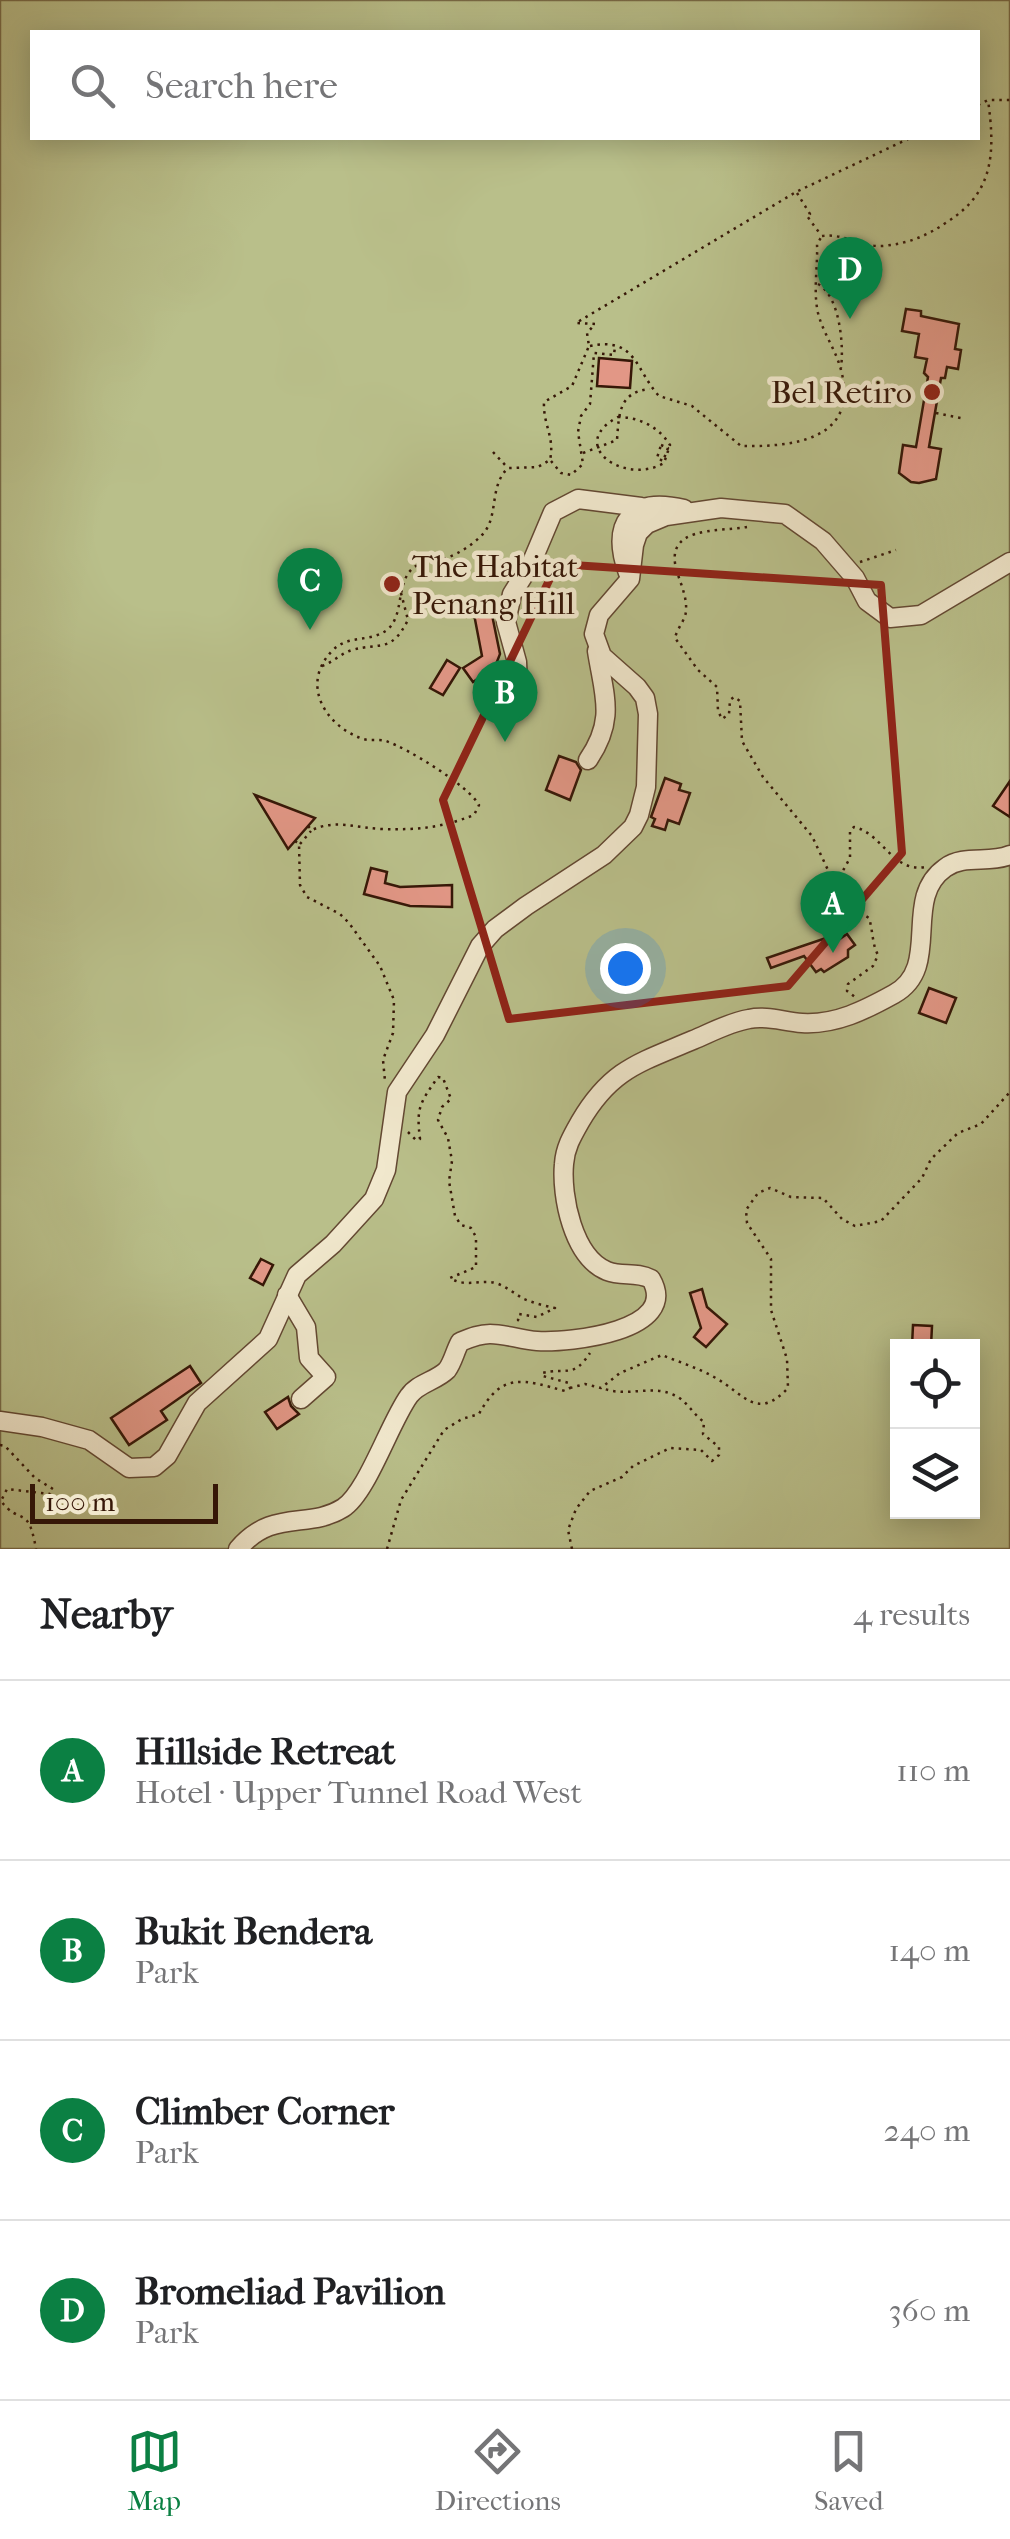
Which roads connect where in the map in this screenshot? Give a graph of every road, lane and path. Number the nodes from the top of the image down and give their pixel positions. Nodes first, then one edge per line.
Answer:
1 (988, 100) junction
2 (1010, 100) edge
3 (980, 104) edge
4 (906, 140) edge
5 (796, 192) junction
6 (822, 236) junction
7 (817, 284) junction
8 (589, 346) junction
9 (615, 346) junction
10 (841, 368) junction
11 (652, 389) junction
12 (936, 414) dead end
13 (961, 418) dead end
14 (493, 452) dead end
15 (659, 452) dead end
16 (582, 454) junction
17 (667, 455) junction
18 (550, 460) junction
19 (508, 468) junction
20 (641, 506) junction
21 (760, 510) junction
22 (692, 511) junction
23 (896, 550) dead end
24 (1010, 562) edge
25 (630, 578) junction
26 (860, 589) junction
27 (400, 591) junction
28 (596, 646) junction
29 (321, 666) junction
30 (518, 685) dead end
31 (588, 760) dead end
32 (1010, 854) edge
33 (934, 865) dead end
34 (835, 885) junction
35 (873, 1003) junction
36 (397, 1092) junction
37 (1010, 1092) edge
38 (393, 1128) junction
39 (287, 1295) junction
40 (526, 1324) dead end
41 (595, 1348) dead end
42 (570, 1388) junction
43 (601, 1388) junction
44 (301, 1399) dead end
45 (0, 1421) edge
46 (0, 1445) edge
47 (36, 1549) edge
48 (238, 1549) edge
49 (387, 1549) edge
50 (572, 1549) edge

1 - 2 path
1 - 3 path
1 - 6 path
4 - 5 path
5 - 6 path
5 - 8 path
6 - 7 path
7 - 10 path
7 - 10 path
8 - 9 path
8 - 18 path
9 - 11 path
9 - 16 path
10 - 11 path
11 - 16 path
12 - 13 path
14 - 19 path
15 - 17 path
16 - 18 path
17 - 17 path, bridge
18 - 19 path
19 - 27 path
20 - 22 street
20 - 25 street
20 - 30 street
21 - 22 street
21 - 26 street
21 - 34 path
22 - 25 street
23 - 26 path
24 - 26 street
25 - 28 street
27 - 29 path
27 - 29 path
28 - 31 street
28 - 36 street
29 - 36 path
32 - 35 street
33 - 34 path
34 - 35 path
35 - 48 street
36 - 38 street
37 - 43 path
38 - 39 street
38 - 40 path
39 - 44 street
39 - 45 street
41 - 42 path
42 - 43 path
42 - 49 path
43 - 50 path
46 - 47 path

